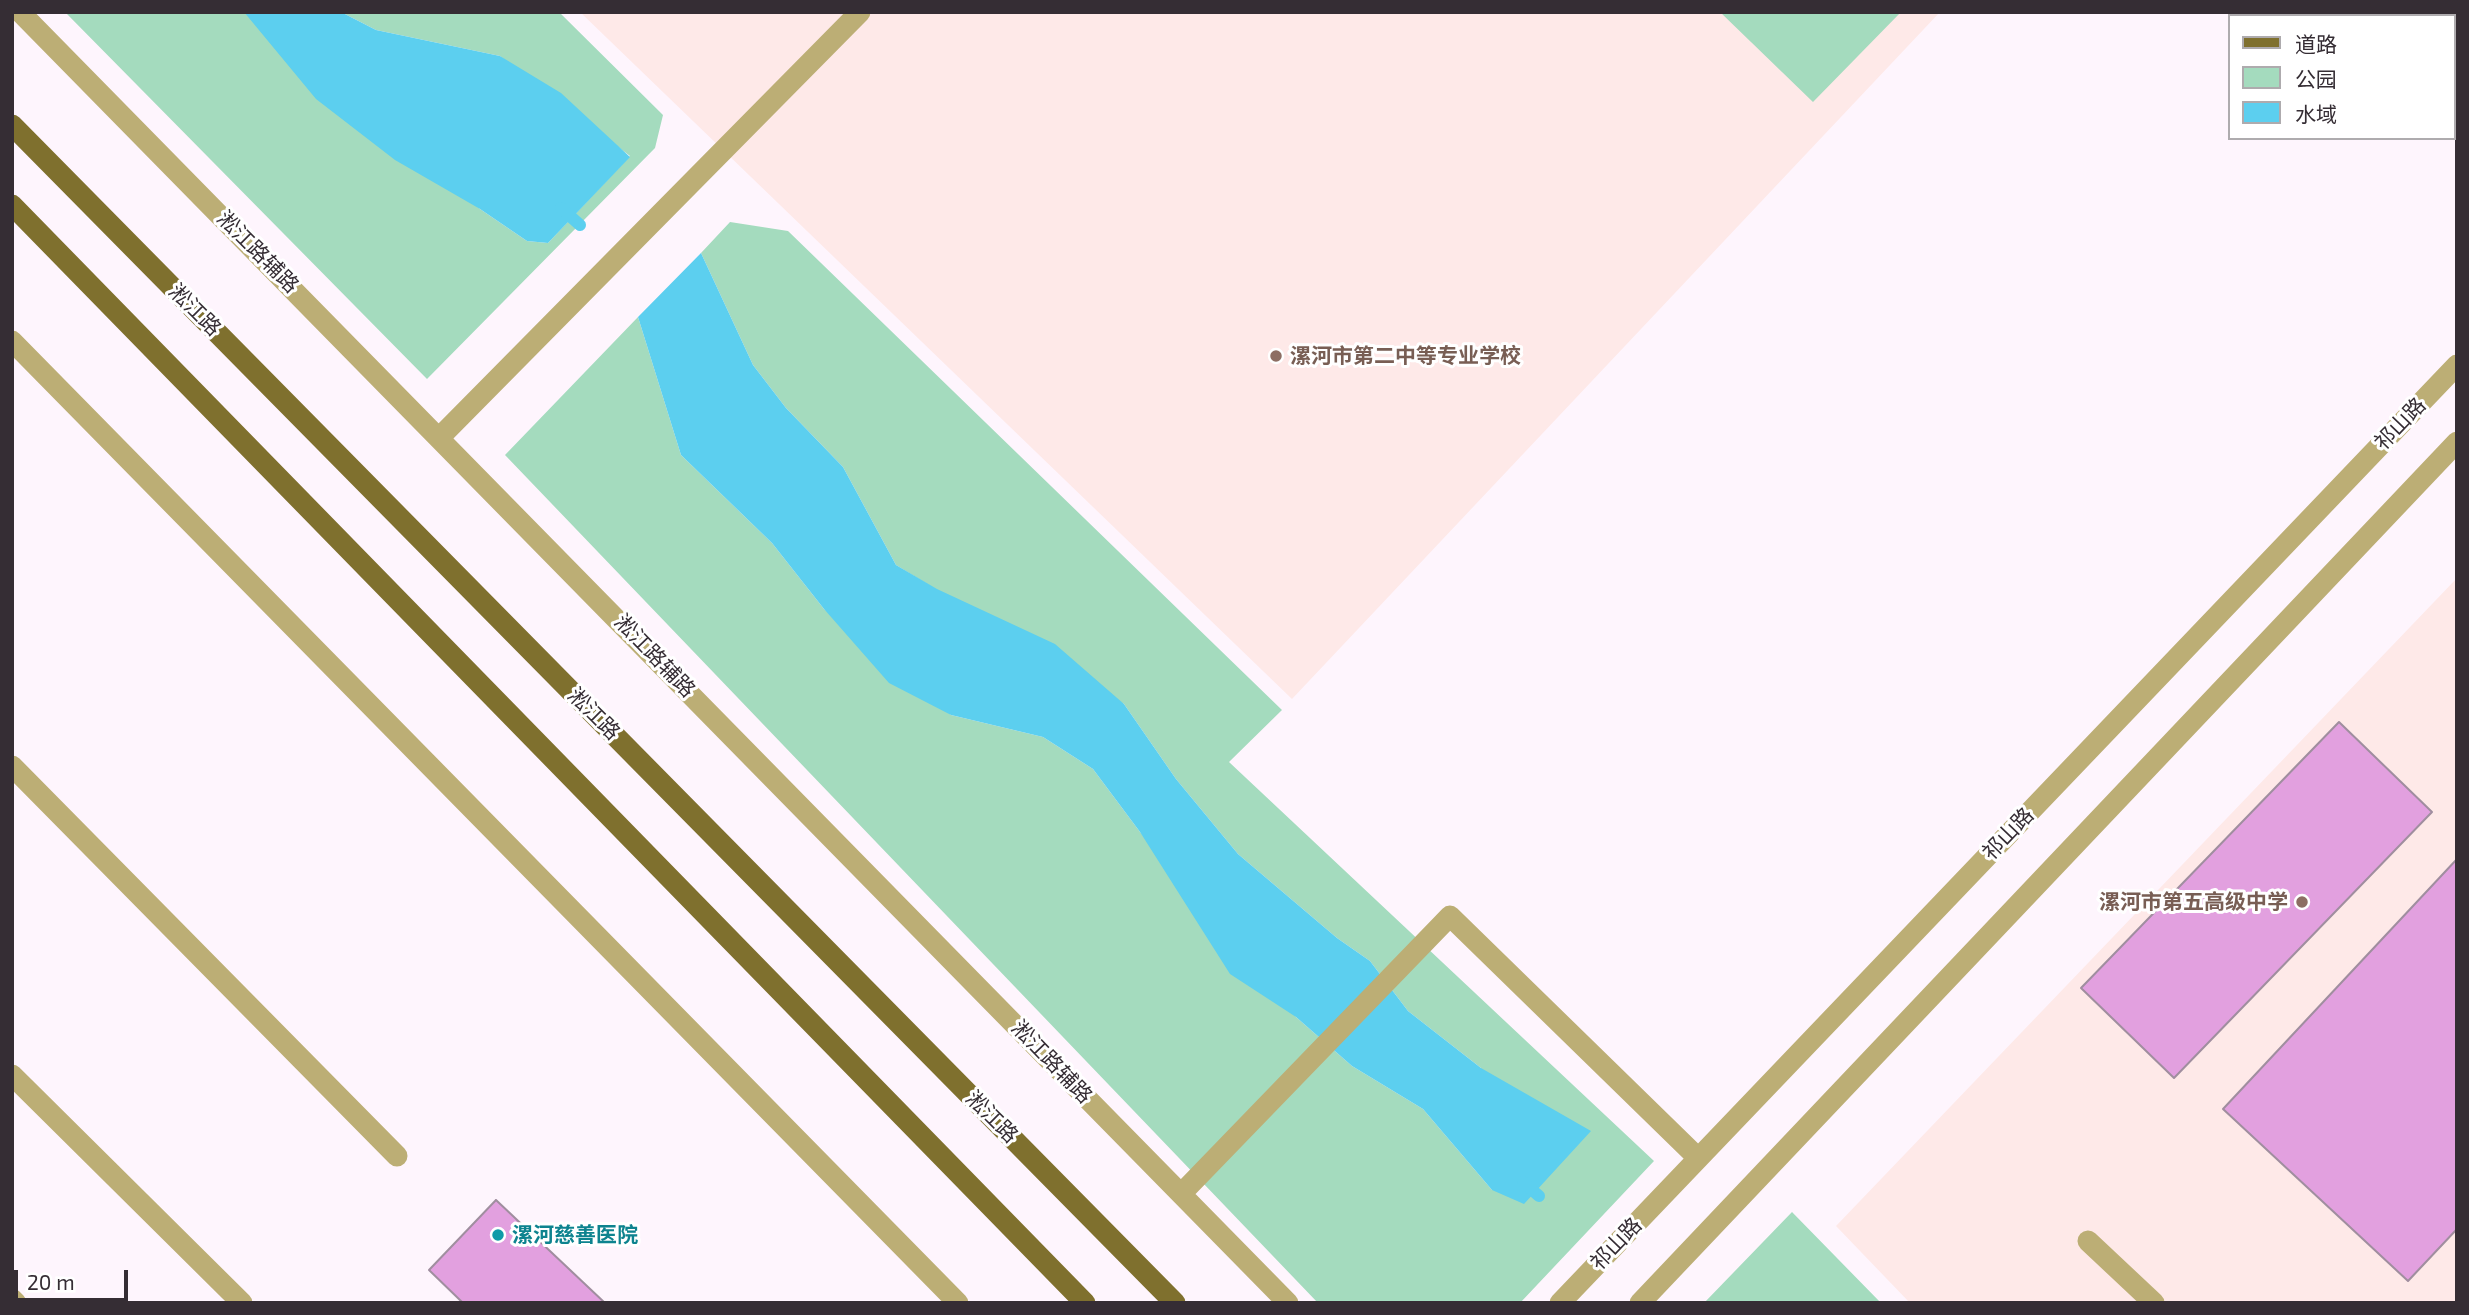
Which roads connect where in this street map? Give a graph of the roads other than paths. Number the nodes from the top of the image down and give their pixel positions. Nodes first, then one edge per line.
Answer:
1 (20, 12) edge
2 (860, 12) edge
3 (12, 125) edge
4 (12, 205) edge
5 (12, 341) edge
6 (2457, 365) edge
7 (440, 437) junction
8 (2457, 442) edge
9 (12, 766) edge
10 (12, 1075) edge
11 (397, 1156) dead end
12 (1698, 1158) junction
13 (1181, 1194) junction
14 (2088, 1241) dead end
15 (12, 1299) edge
16 (16, 1303) edge
17 (242, 1303) edge
18 (958, 1303) edge
19 (1085, 1303) edge
20 (1175, 1303) edge
21 (1288, 1303) edge
22 (1560, 1303) edge
23 (1640, 1303) edge
24 (2154, 1303) edge

1 - 7 street, 淞江路辅路
2 - 7 street
3 - 20 main road, 淞江路
4 - 19 main road
5 - 18 street
6 - 12 street, 祁山路
7 - 13 street, 淞江路辅路
8 - 23 street
9 - 11 street
10 - 17 street
12 - 13 street
12 - 22 street, 祁山路
13 - 21 street, 淞江路辅路
14 - 24 street
15 - 16 street

